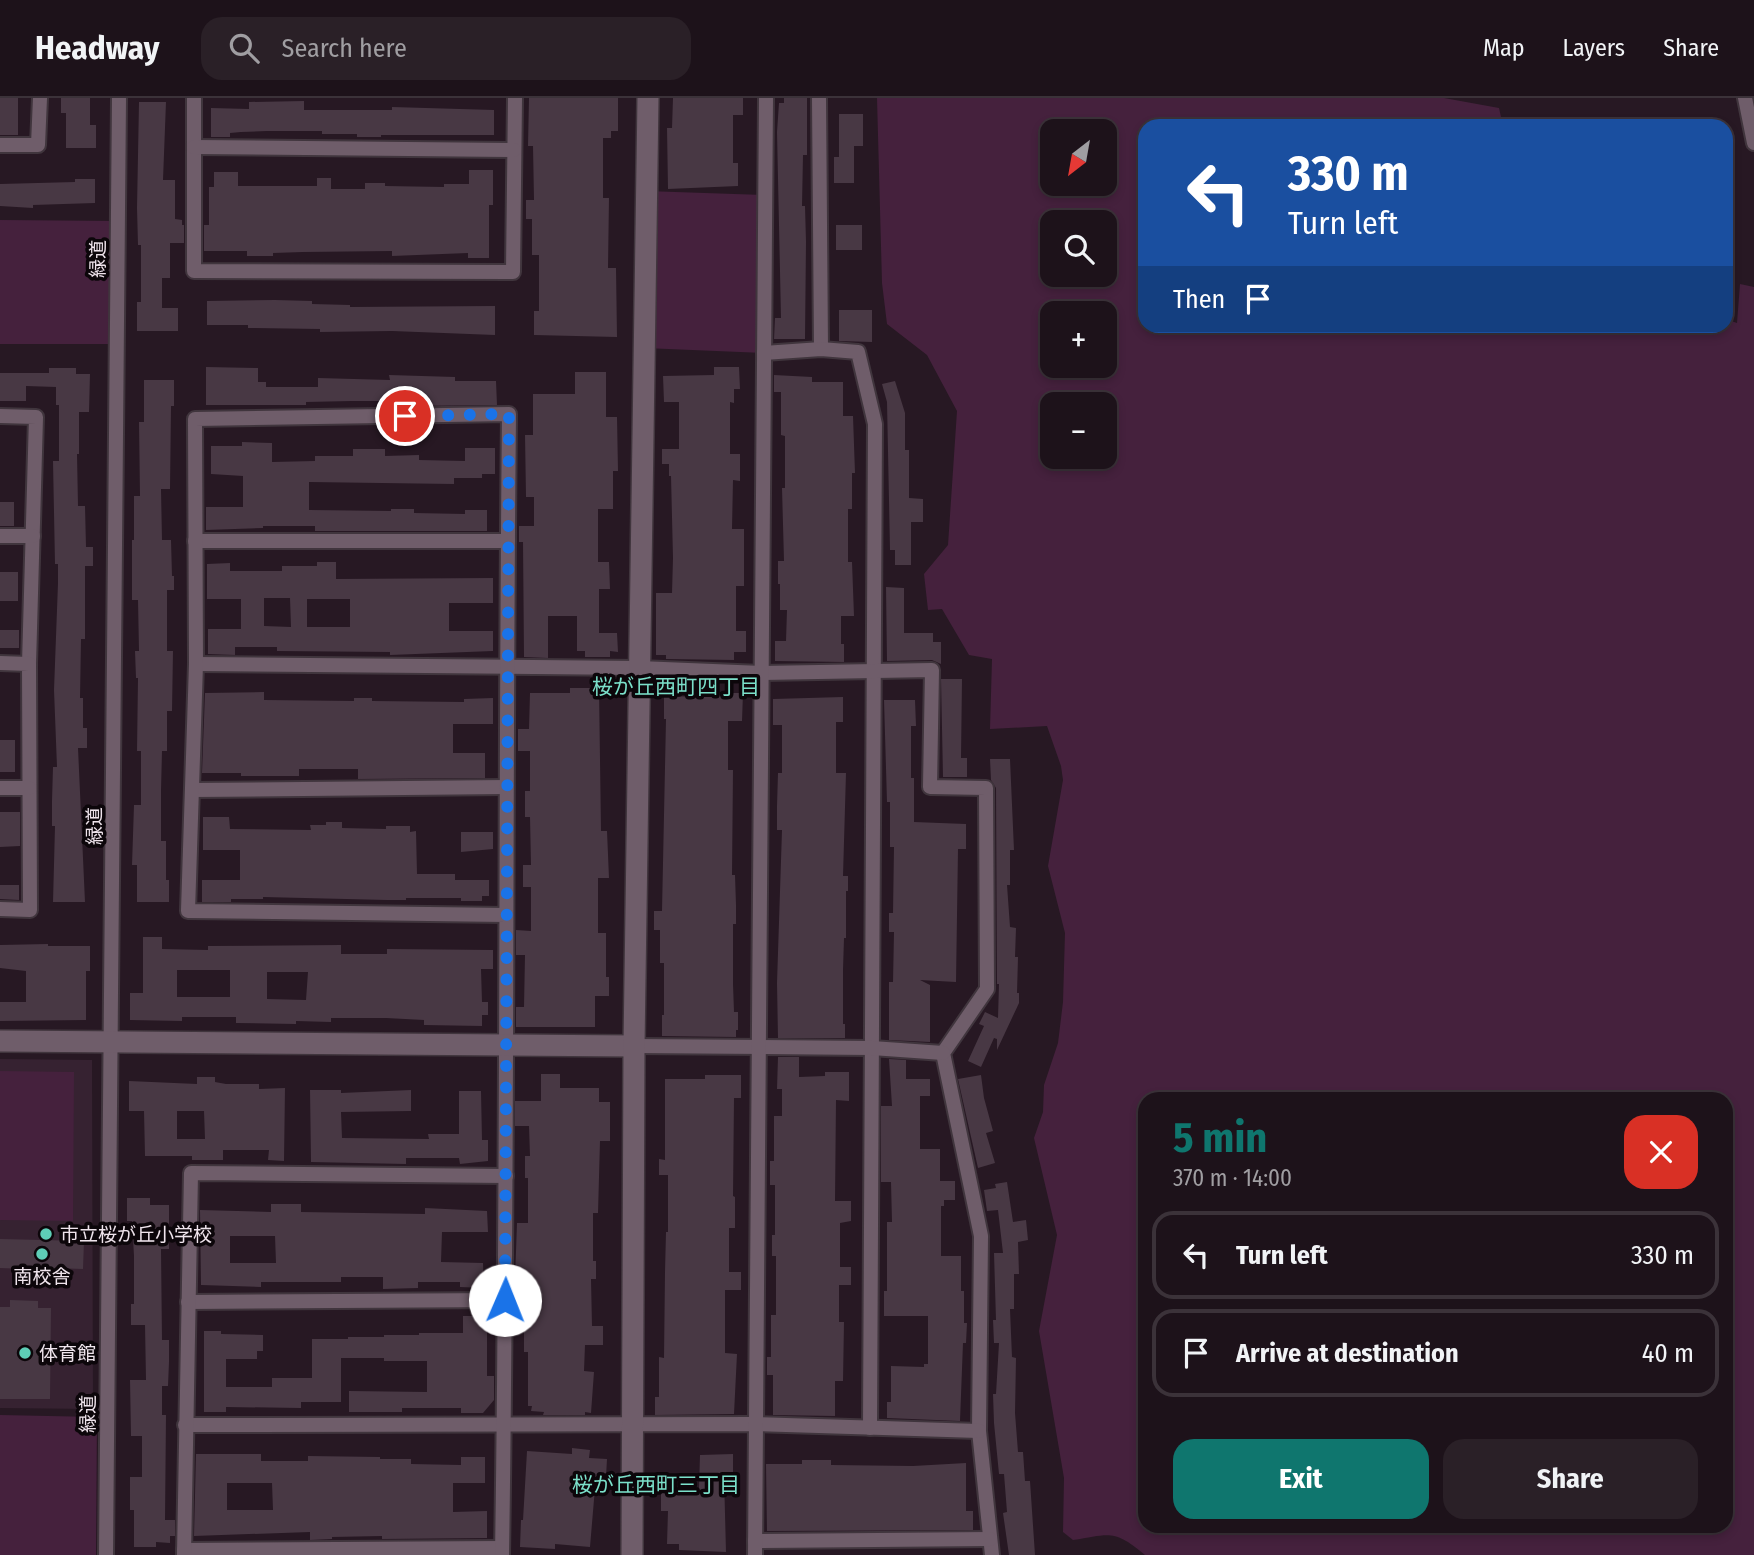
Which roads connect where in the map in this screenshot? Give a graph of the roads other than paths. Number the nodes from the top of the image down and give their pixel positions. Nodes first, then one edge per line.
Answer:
1 (40, 98) edge
2 (119, 98) edge
3 (194, 98) edge
4 (514, 98) edge
5 (648, 98) edge
6 (766, 98) edge
7 (819, 98) edge
8 (1745, 98) edge
9 (1754, 143) edge
10 (0, 145) edge
11 (194, 147) junction
12 (514, 150) junction
13 (821, 349) junction
14 (764, 353) junction
15 (0, 416) edge
16 (0, 536) edge
17 (33, 536) junction
18 (195, 541) junction
19 (508, 541) junction
20 (0, 663) edge
21 (29, 664) junction
22 (196, 664) junction
23 (506, 668) junction
24 (639, 668) junction
25 (873, 671) junction
26 (762, 673) junction
27 (506, 787) junction
28 (0, 788) edge
29 (29, 788) junction
30 (192, 790) junction
31 (0, 909) edge
32 (506, 915) junction
33 (0, 1041) edge
34 (112, 1041) junction
35 (506, 1045) junction
36 (634, 1046) junction
37 (758, 1047) junction
38 (872, 1048) junction
39 (943, 1054) junction
40 (506, 1176) junction
41 (505, 1300) junction
42 (188, 1303) junction
43 (755, 1424) junction
44 (185, 1425) junction
45 (504, 1426) junction
46 (633, 1426) junction
47 (870, 1429) junction
48 (979, 1431) junction
49 (990, 1539) junction
50 (755, 1548) edge
51 (502, 1552) edge
52 (184, 1553) edge
53 (106, 1555) edge
54 (632, 1555) edge
55 (992, 1555) edge

1 - 10 street
2 - 34 street, 緑道
3 - 11 street
4 - 12 street
5 - 24 street
6 - 14 street
7 - 13 street
8 - 9 street
11 - 12 street
11 - 12 street
13 - 14 street
13 - 25 street
14 - 26 street
15 - 17 street
16 - 17 street
17 - 21 street
18 - 19 street
18 - 19 street
18 - 22 street
19 - 23 street
20 - 21 street
21 - 29 street
22 - 23 street
22 - 30 street
23 - 24 street
23 - 27 street
24 - 26 street
24 - 36 street
25 - 26 street
25 - 38 street
25 - 39 street
26 - 37 street
27 - 30 street
27 - 32 street
28 - 29 street
29 - 31 street
30 - 32 street
32 - 35 street
33 - 34 street
34 - 35 street
34 - 53 street, 緑道
35 - 36 street
35 - 40 street
36 - 37 street
36 - 46 street
37 - 38 street
37 - 43 street
38 - 39 street
38 - 47 street
39 - 48 street
40 - 41 street
40 - 42 street
41 - 42 street
41 - 45 street
42 - 44 street
43 - 46 street
43 - 47 street
43 - 50 street
44 - 45 street
44 - 52 street
45 - 46 street
45 - 51 street
46 - 54 street
47 - 48 street
48 - 49 street
49 - 50 street
49 - 55 street
51 - 52 street

